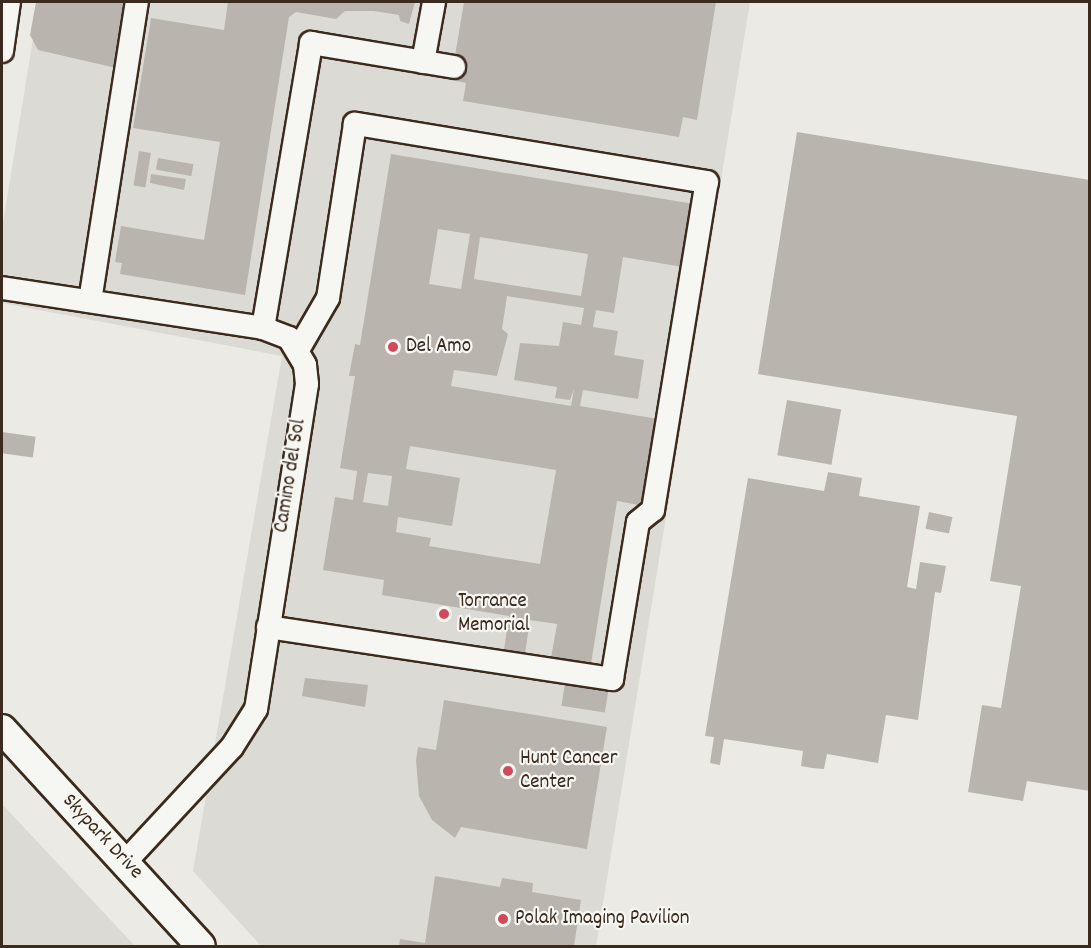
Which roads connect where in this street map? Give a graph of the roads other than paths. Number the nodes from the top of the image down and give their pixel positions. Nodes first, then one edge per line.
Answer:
1 (9, 2) edge
2 (137, 2) edge
3 (434, 2) edge
4 (2, 51) edge
5 (423, 62) junction
6 (454, 67) dead end
7 (2, 288) edge
8 (90, 301) junction
9 (263, 328) junction
10 (299, 348) junction
11 (268, 627) junction
12 (2, 729) edge
13 (125, 862) junction
14 (201, 946) edge

1 - 4 street
2 - 8 street
3 - 5 street
5 - 6 street
5 - 9 street
7 - 8 street
8 - 9 street
9 - 10 street
10 - 11 street, Camino del Sol
10 - 11 street
11 - 13 street, Camino del Sol
12 - 13 main road, Skypark Drive
13 - 14 main road, Skypark Drive

